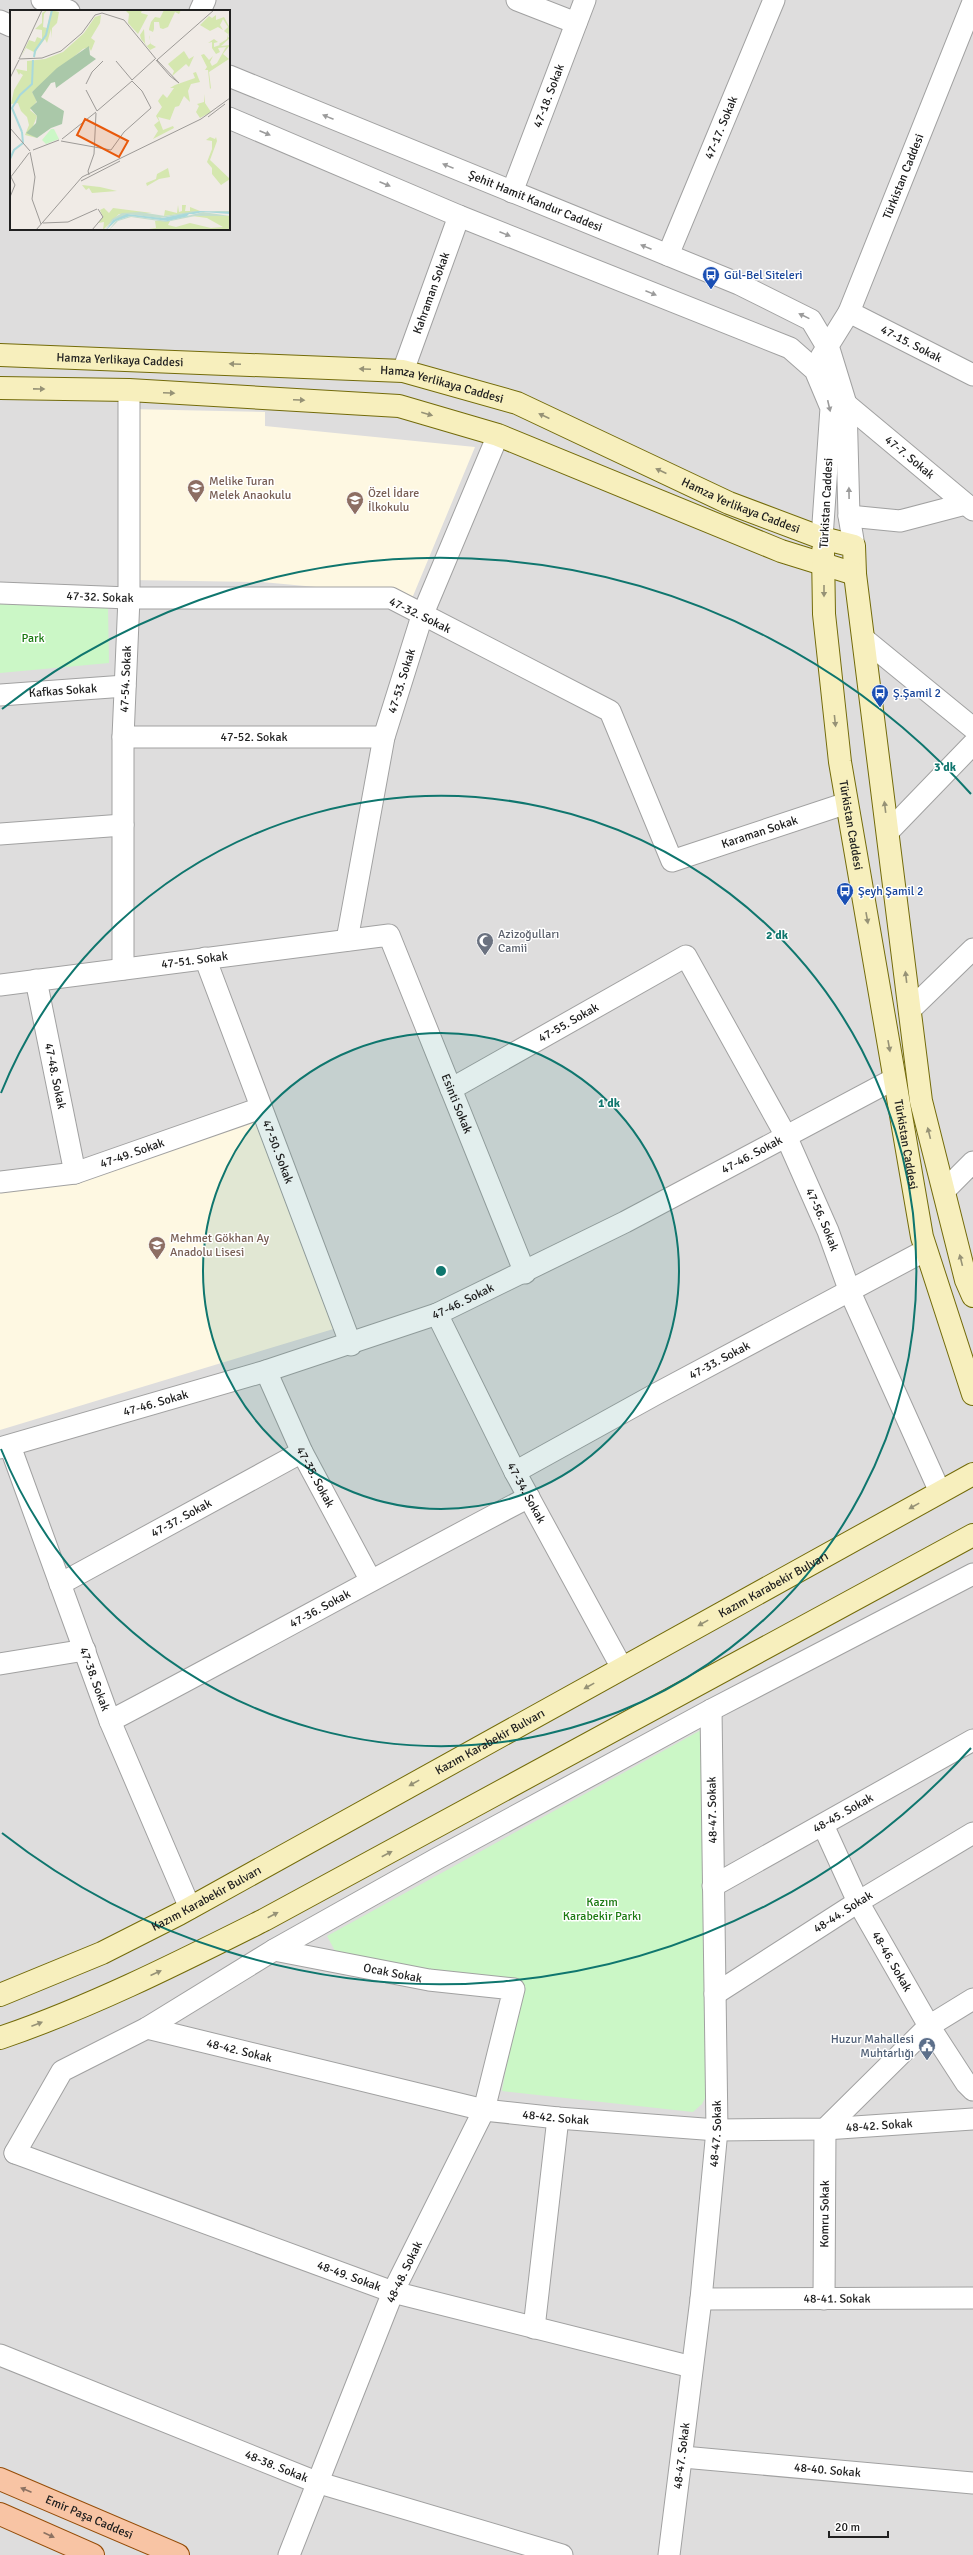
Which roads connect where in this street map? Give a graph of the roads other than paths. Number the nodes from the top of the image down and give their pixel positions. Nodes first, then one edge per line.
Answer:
1 (42, 0) edge
2 (205, 0) edge
3 (517, 0) edge
4 (585, 0) edge
5 (774, 0) edge
6 (973, 2) edge
7 (67, 10) edge
8 (200, 10) edge
9 (576, 23) junction
10 (230, 76) edge
11 (230, 118) edge
12 (512, 192) junction
13 (459, 216) junction
14 (668, 255) junction
15 (849, 312) junction
16 (826, 346) junction
17 (0, 355) edge
18 (815, 370) junction
19 (403, 371) junction
20 (973, 375) edge
21 (0, 388) edge
22 (129, 390) junction
23 (846, 404) junction
24 (498, 435) junction
25 (969, 507) edge
26 (849, 516) junction
27 (822, 538) junction
28 (854, 546) junction
29 (824, 564) junction
30 (855, 574) junction
31 (0, 594) edge
32 (129, 598) junction
33 (422, 616) junction
34 (864, 639) junction
35 (125, 686) junction
36 (0, 695) edge
37 (973, 728) edge
38 (123, 737) junction
39 (384, 737) junction
40 (973, 744) edge
41 (847, 803) junction
42 (123, 825) junction
43 (888, 832) junction
44 (0, 834) edge
45 (672, 861) joint
46 (389, 935) joint
47 (347, 940) junction
48 (973, 949) edge
49 (686, 956) joint
50 (205, 958) junction
51 (123, 969) junction
52 (36, 980) junction
53 (0, 985) edge
54 (910, 1010) junction
55 (894, 1079) junction
56 (451, 1089) junction
57 (261, 1108) junction
58 (786, 1136) junction
59 (973, 1162) edge
60 (75, 1173) junction
61 (0, 1182) edge
62 (944, 1191) junction
63 (926, 1250) junction
64 (525, 1273) junction
65 (850, 1292) junction
66 (973, 1296) edge
67 (437, 1314) junction
68 (351, 1345) junction
69 (266, 1372) junction
70 (973, 1394) edge
71 (5, 1447) edge
72 (302, 1452) junction
73 (515, 1472) junction
74 (973, 1474) edge
75 (940, 1492) junction
76 (530, 1497) junction
77 (973, 1535) edge
78 (973, 1574) edge
79 (370, 1579) junction
80 (60, 1584) junction
81 (85, 1650) junction
82 (0, 1664) edge
83 (622, 1668) junction
84 (710, 1710) junction
85 (110, 1721) junction
86 (973, 1740) edge
87 (823, 1825) junction
88 (973, 1833) edge
89 (713, 1886) junction
90 (858, 1902) junction
91 (190, 1908) junction
92 (274, 1950) junction
93 (514, 1988) joint
94 (715, 1994) junction
95 (0, 1995) edge
96 (973, 1999) edge
97 (928, 2026) junction
98 (147, 2028) junction
99 (0, 2038) edge
100 (973, 2090) edge
101 (484, 2110) junction
102 (558, 2118) junction
103 (973, 2120) edge
104 (825, 2129) junction
105 (717, 2130) junction
106 (7, 2156) edge
107 (393, 2292) junction
108 (973, 2298) edge
109 (701, 2299) junction
110 (824, 2299) junction
111 (534, 2328) junction
112 (0, 2355) edge
113 (692, 2367) junction
114 (683, 2457) junction
115 (0, 2479) edge
116 (316, 2482) junction
117 (973, 2483) edge
118 (0, 2514) edge
119 (94, 2555) edge
120 (178, 2555) edge
121 (289, 2555) edge
122 (562, 2555) edge
123 (669, 2555) edge

1 - 7 street
2 - 8 street
3 - 9 street
4 - 9 street, 47-18. Sokak
5 - 14 street, 47-17. Sokak
6 - 15 street, Türkistan Caddesi
9 - 12 street, 47-18. Sokak
12 -> 10 street, Şehit Hamit Kandur Caddesi
11 -> 13 street
14 -> 12 street, Şehit Hamit Kandur Caddesi
13 -> 18 street
13 - 19 street, Kahraman Sokak
16 -> 14 street, Şehit Hamit Kandur Caddesi
15 - 16 street, Türkistan Caddesi
15 - 20 street, 47-15. Sokak
16 - 18 street, Türkistan Caddesi
16 - 23 street, Türkistan Caddesi
19 -> 17 street, Hamza Yerlikaya Caddesi
18 -> 27 street, Türkistan Caddesi
27 -> 19 street, Hamza Yerlikaya Caddesi
21 -> 22 street
22 -> 24 street
22 - 32 street, 47-54. Sokak
23 - 25 street, 47-7. Sokak
26 -> 23 street, Türkistan Caddesi
24 - 29 street
24 - 33 street, 47-53. Sokak
25 - 26 street
26 - 28 street, Türkistan Caddesi
27 - 28 street, Hamza Yerlikaya Caddesi
27 - 29 street, Türkistan Caddesi
28 - 30 street, Türkistan Caddesi
29 - 30 street
29 -> 41 street, Türkistan Caddesi
30 - 34 street, Türkistan Caddesi
31 - 32 street, 47-32. Sokak
32 - 33 street, 47-32. Sokak
32 - 35 street, 47-54. Sokak
33 - 39 street, 47-53. Sokak
33 - 45 street, 47-32. Sokak
34 - 37 street
43 -> 34 street, Türkistan Caddesi
35 - 36 street, Kafkas Sokak
35 - 38 street, 47-54. Sokak
38 - 39 street, 47-52. Sokak
38 - 42 street, 47-54. Sokak
39 - 47 street, 47-53. Sokak
40 - 43 street
41 - 45 street, Karaman Sokak
41 -> 55 street, Türkistan Caddesi
42 - 44 street
42 - 51 street, 47-54. Sokak
54 -> 43 street, Türkistan Caddesi
46 - 47 street, 47-51. Sokak
46 - 56 street, Esinti Sokak
47 - 50 street, 47-51. Sokak
48 - 54 street
49 - 56 street, 47-55. Sokak
49 - 58 street, 47-56. Sokak
50 - 51 street, 47-51. Sokak
50 - 57 street, 47-50. Sokak
51 - 52 street, 47-51. Sokak
52 - 53 street, 47-51. Sokak
52 - 60 street, 47-48. Sokak
62 -> 54 street, Türkistan Caddesi
55 - 58 street, 47-46. Sokak
55 - 63 street, Türkistan Caddesi
56 - 64 street, Esinti Sokak
57 - 60 street, 47-49. Sokak
57 - 68 street, 47-50. Sokak
58 - 64 street, 47-46. Sokak
58 - 65 street, 47-56. Sokak
59 - 62 street
60 - 61 street, 47-49. Sokak
66 -> 62 street, Türkistan Caddesi
63 - 65 street, 47-33. Sokak
63 - 70 street, Türkistan Caddesi
64 - 67 street, 47-46. Sokak
65 - 73 street, 47-33. Sokak
65 - 75 street, 47-56. Sokak
67 - 68 street, 47-46. Sokak
67 - 73 street, 47-34. Sokak
68 - 69 street, 47-46. Sokak
69 - 71 street, 47-46. Sokak
69 - 72 street, 47-35. Sokak
71 - 80 street, 47-38. Sokak
72 - 79 street, 47-35. Sokak
72 - 80 street, 47-37. Sokak
73 - 76 street, 47-34. Sokak
74 - 75 street, Kazım Karabekir Bulvarı
75 -> 83 street, Kazım Karabekir Bulvarı
76 - 79 street, 47-36. Sokak
76 - 83 street, 47-34. Sokak
99 -> 77 street
78 - 84 street
79 - 85 street, 47-36. Sokak
80 - 81 street, 47-38. Sokak
81 - 82 street
81 - 85 street, 47-38. Sokak
83 -> 91 street, Kazım Karabekir Bulvarı
84 - 89 street, 48-47. Sokak
84 - 92 street
85 - 91 street, 47-38. Sokak
86 - 87 street, 48-45. Sokak
87 - 89 street, 48-45. Sokak
87 - 90 street, 48-46. Sokak
88 - 90 street, 48-44. Sokak
89 - 94 street, 48-47. Sokak
90 - 94 street, 48-44. Sokak
90 - 97 street, 48-46. Sokak
91 - 95 street, Kazım Karabekir Bulvarı
92 - 93 street, Ocak Sokak
92 - 98 street
93 - 101 street, 48-48. Sokak
94 - 105 street, 48-47. Sokak
96 - 97 street
97 - 100 street, 48-46. Sokak
97 - 104 street
98 - 101 street, 48-42. Sokak
98 - 106 street
101 - 102 street, 48-42. Sokak
101 - 107 street, 48-48. Sokak
102 - 105 street, 48-42. Sokak
102 - 111 street
103 - 104 street, 48-42. Sokak
104 - 105 street, 48-42. Sokak
104 - 110 street, Komru Sokak
105 - 109 street, 48-47. Sokak
106 - 107 street, 48-49. Sokak
107 - 111 street, 48-49. Sokak
107 - 116 street, 48-48. Sokak
108 - 110 street, 48-41. Sokak
109 - 110 street, 48-41. Sokak
109 - 113 street, 48-47. Sokak
111 - 113 street, 48-49. Sokak
112 - 116 street, 48-38. Sokak
113 - 114 street, 48-47. Sokak
114 - 117 street, 48-40. Sokak
114 - 123 street, 48-47. Sokak
120 -> 115 main road, Emir Paşa Caddesi
116 - 121 street, 48-48. Sokak
116 - 122 street, 48-38. Sokak
118 -> 119 main road

